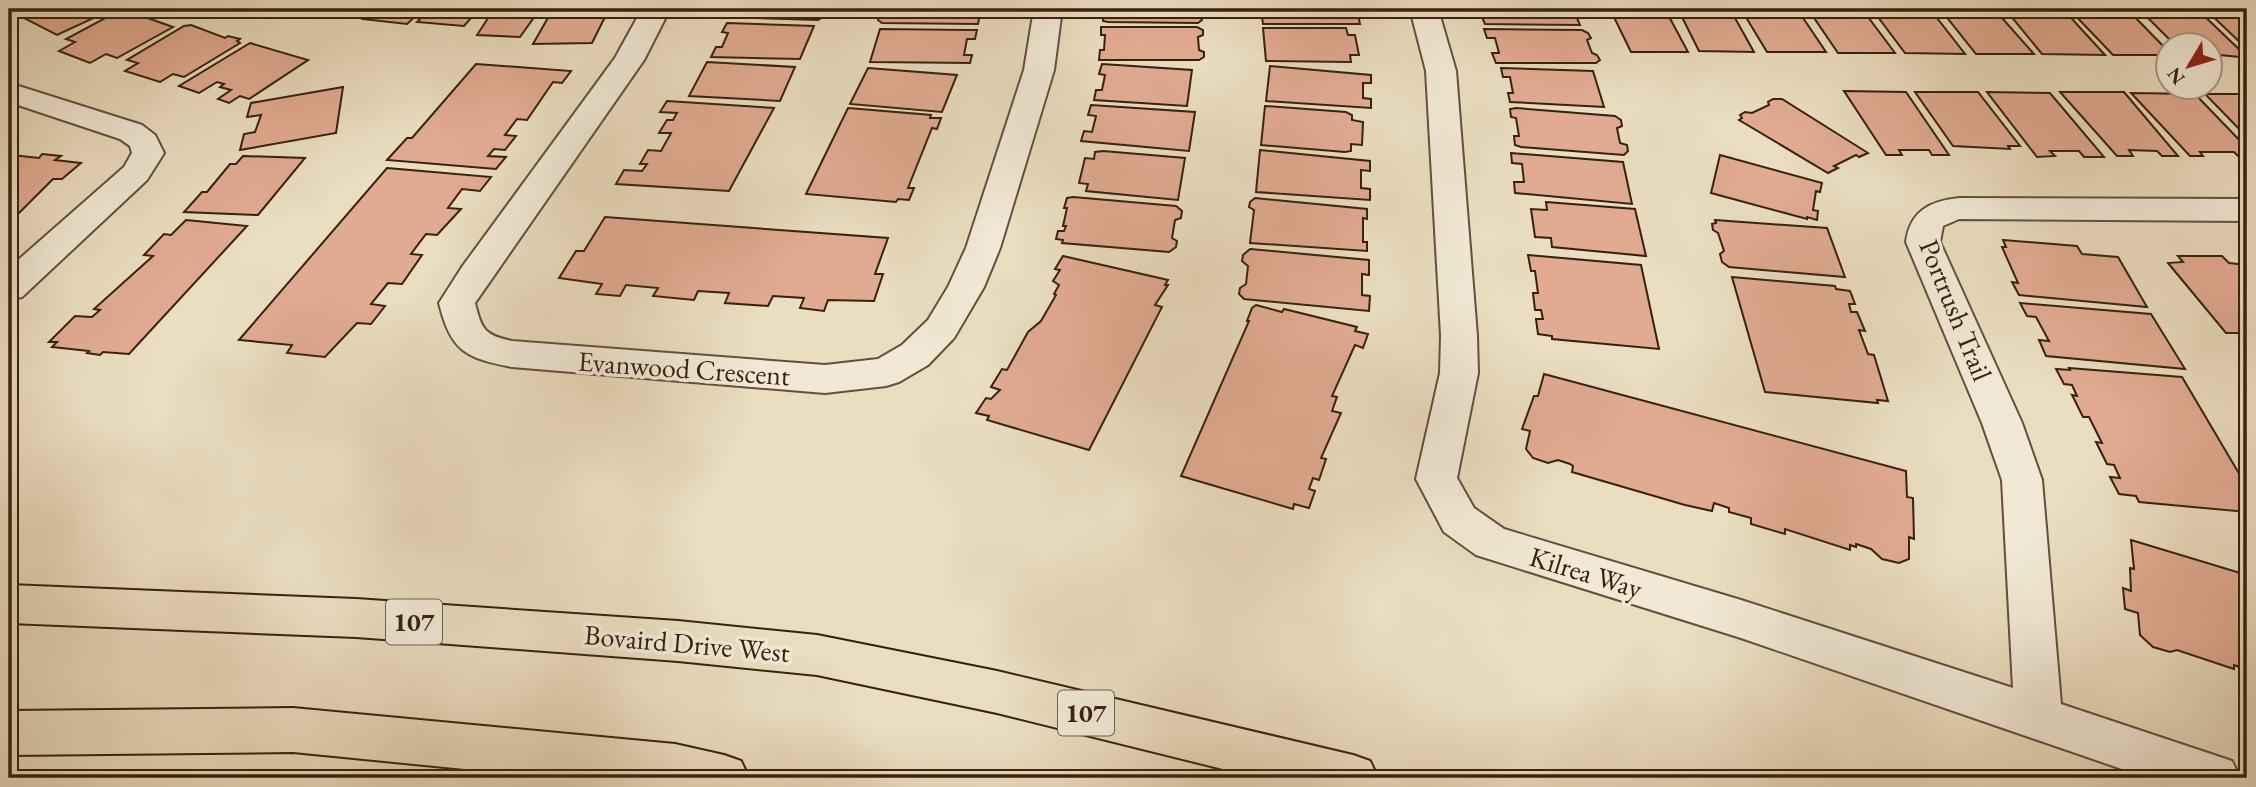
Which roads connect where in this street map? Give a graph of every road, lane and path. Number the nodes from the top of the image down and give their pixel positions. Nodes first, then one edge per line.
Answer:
1 (656, 9) edge
2 (1048, 9) edge
3 (1424, 9) edge
4 (9, 92) edge
5 (2247, 210) edge
6 (9, 288) edge
7 (9, 604) edge
8 (2038, 717) junction
9 (9, 733) edge
10 (724, 778) edge
11 (1353, 778) edge
12 (2215, 778) edge

1 - 2 street, Evanwood Crescent
3 - 8 street, Kilrea Way
4 - 6 street
5 - 8 street, Portrush Trail
7 - 11 main road, Bovaird Drive West / 107
8 - 12 street, Kilrea Way
9 - 10 main road

